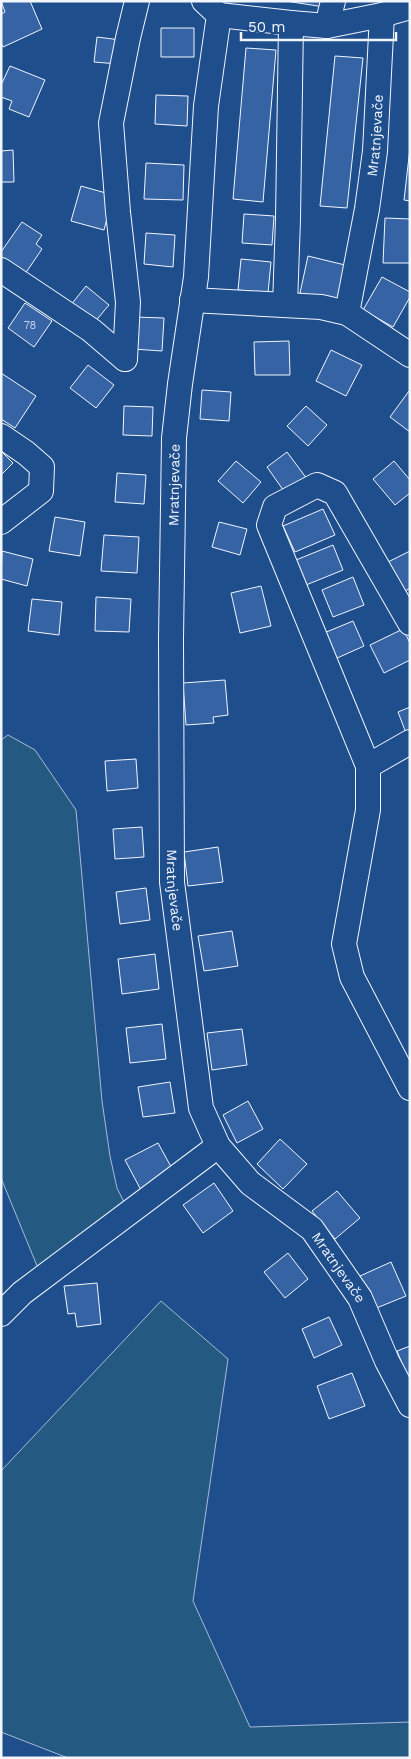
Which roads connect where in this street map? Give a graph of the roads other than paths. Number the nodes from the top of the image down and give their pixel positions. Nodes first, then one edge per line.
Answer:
1 (137, 1) edge
2 (333, 1) edge
3 (410, 7) edge
4 (212, 8) edge
5 (382, 15) junction
6 (291, 23) junction
7 (327, 26) junction
8 (1, 270) edge
9 (192, 300) junction
10 (285, 305) junction
11 (347, 313) junction
12 (410, 355) edge
13 (1, 436) edge
14 (1, 522) edge
15 (410, 623) edge
16 (410, 742) edge
17 (368, 766) junction
18 (410, 1088) edge
19 (218, 1146) junction
20 (1, 1314) edge
21 (410, 1405) edge

1 - 8 street
2 - 7 street
3 - 5 street, Mratnjevače
4 - 6 street, Mratnjevače
4 - 9 street, Mratnjevače
5 - 7 street, Mratnjevače
5 - 11 street, Mratnjevače
6 - 7 street, Mratnjevače
6 - 10 street
9 - 10 street
9 - 19 street, Mratnjevače
10 - 11 street
11 - 12 street
13 - 14 street
15 - 17 street
16 - 17 street
17 - 18 street
19 - 20 street
19 - 21 street, Mratnjevače

